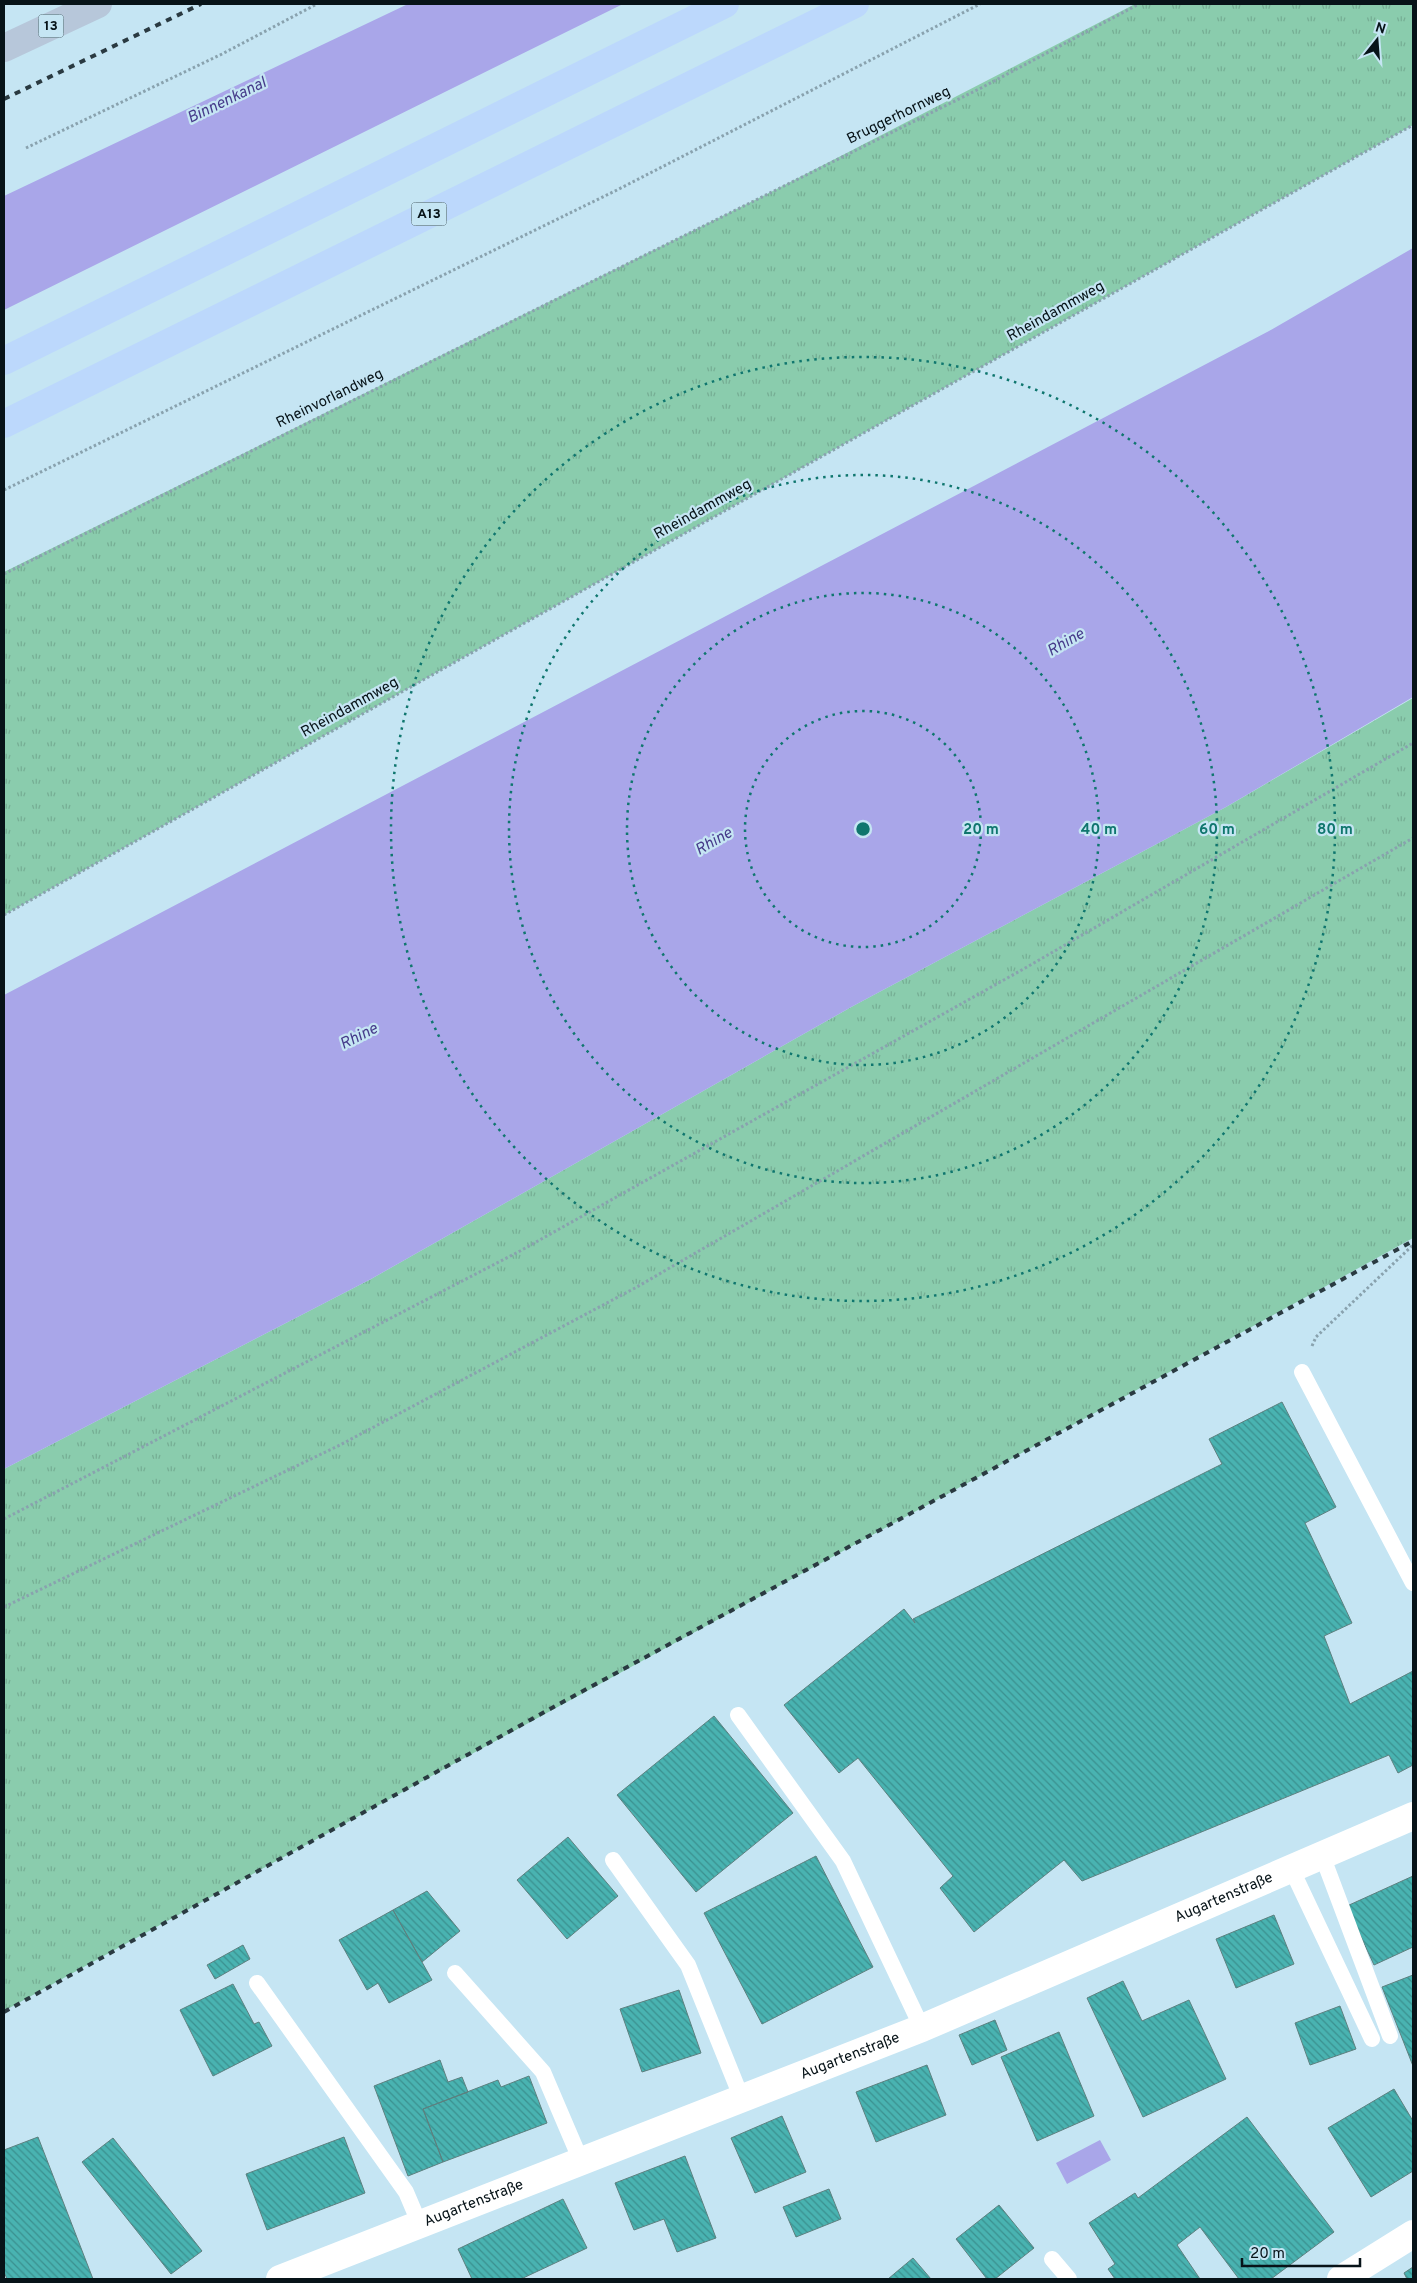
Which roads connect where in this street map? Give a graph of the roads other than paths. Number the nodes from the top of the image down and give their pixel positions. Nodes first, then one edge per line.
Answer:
1 (98, 4) edge
2 (725, 4) edge
3 (855, 4) edge
4 (4, 48) edge
5 (4, 361) edge
6 (4, 424) edge
7 (1302, 1372) road end
8 (1413, 1583) edge
9 (738, 1715) dead end
10 (1413, 1816) edge
11 (1322, 1855) junction
12 (613, 1860) dead end
13 (1291, 1868) junction
14 (455, 1973) dead end
15 (257, 1983) dead end
16 (922, 2028) junction
17 (1390, 2036) dead end
18 (1372, 2039) dead end
19 (742, 2099) junction
20 (581, 2161) junction
21 (420, 2224) junction
22 (1413, 2234) edge
23 (1052, 2259) dead end
24 (280, 2279) edge
25 (1069, 2279) edge
26 (1341, 2279) edge

1 - 4 main road, 13
2 - 5 highway
3 - 6 highway, A13
7 - 8 lane
9 - 16 lane
10 - 11 street, Augartenstraße
11 - 13 street, Augartenstraße
11 - 17 lane
12 - 19 lane
13 - 16 street, Augartenstraße
13 - 18 lane
14 - 20 lane
15 - 21 lane
16 - 19 street, Augartenstraße
19 - 20 street, Augartenstraße
20 - 21 street, Augartenstraße
21 - 24 street, Augartenstraße
22 - 26 street
23 - 25 lane

